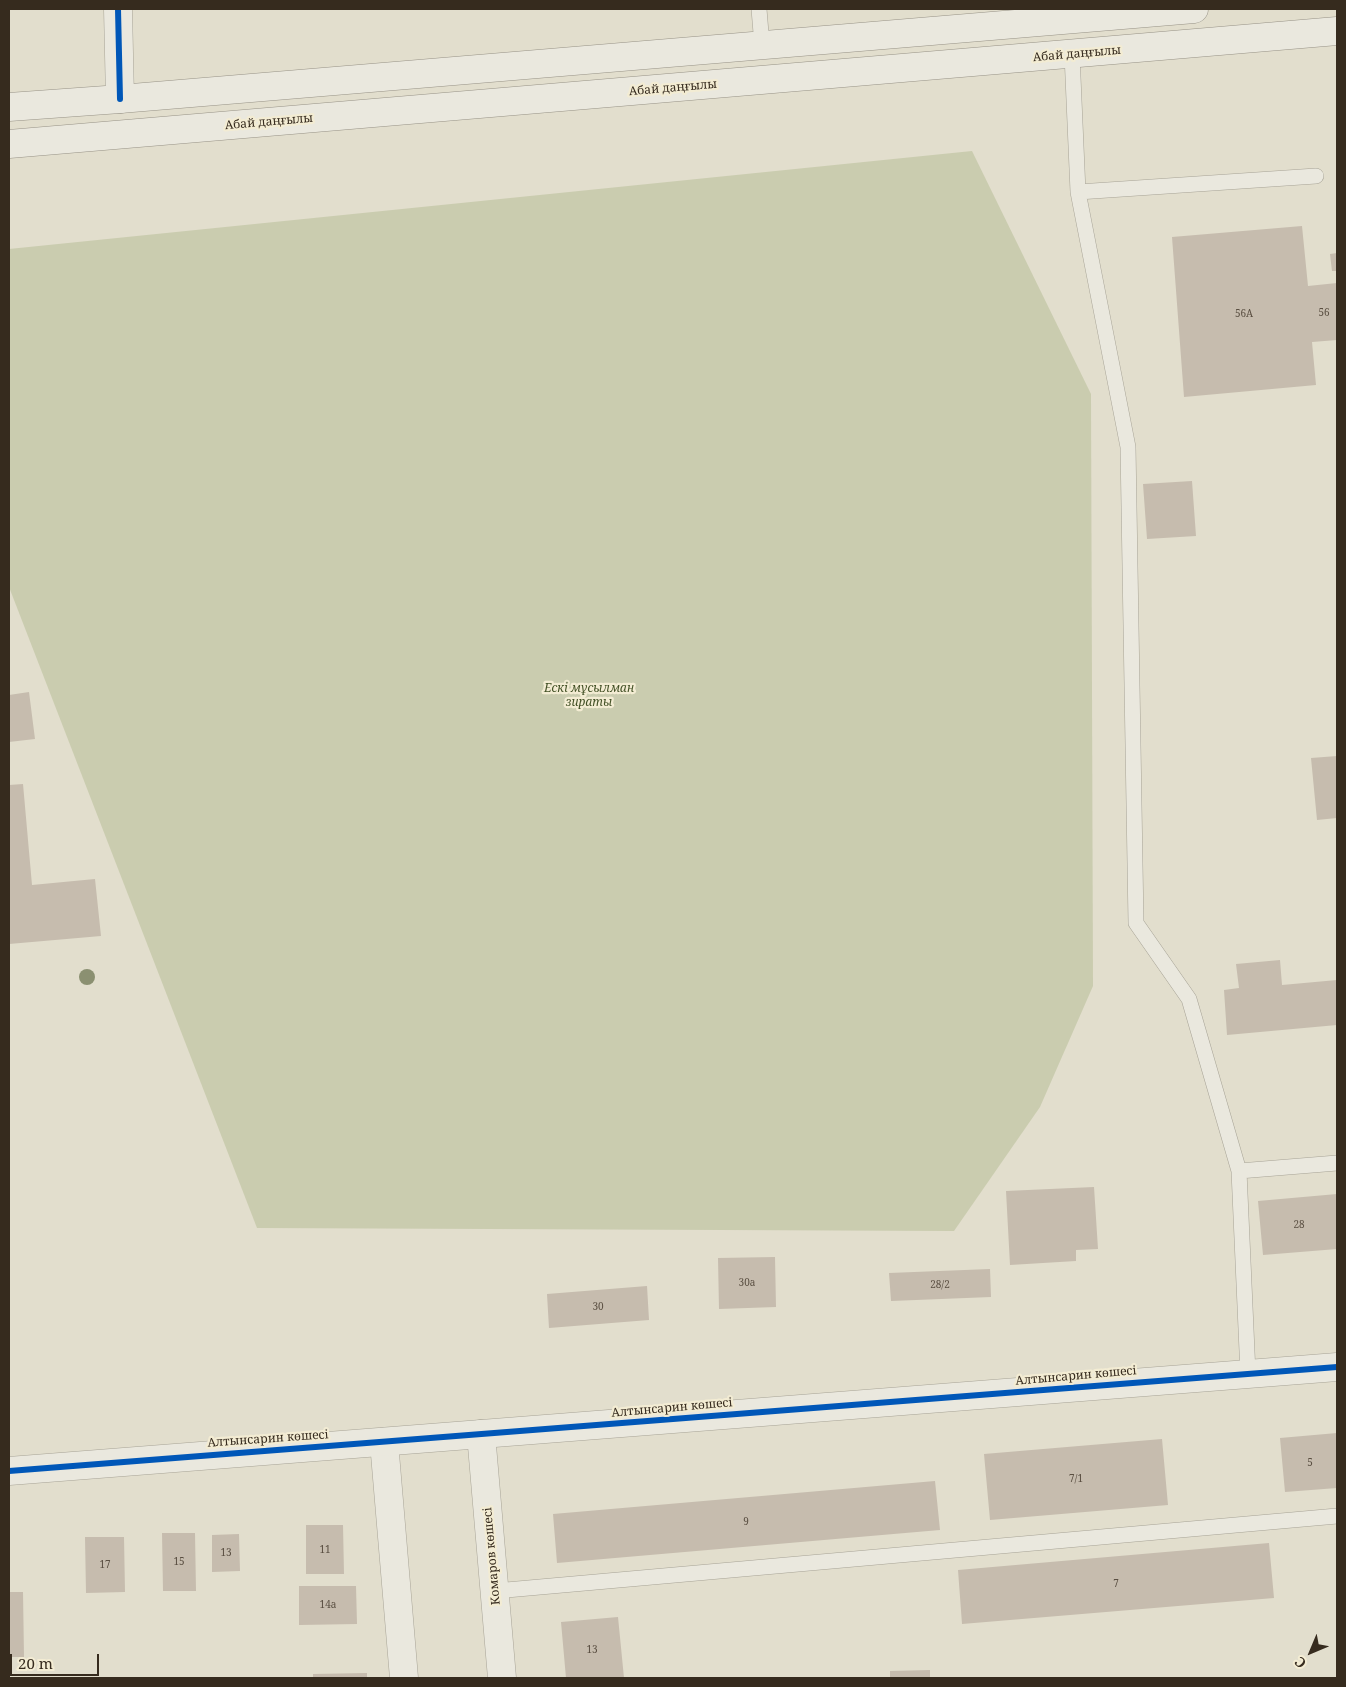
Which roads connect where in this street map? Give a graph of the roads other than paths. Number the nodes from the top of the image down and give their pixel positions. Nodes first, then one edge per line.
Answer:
1 (118, 9) edge
2 (759, 9) edge
3 (1194, 9) edge
4 (1069, 14) edge
5 (1337, 32) edge
6 (762, 45) junction
7 (1072, 54) junction
8 (120, 99) junction
9 (9, 107) edge
10 (9, 144) edge
11 (1316, 176) dead end
12 (1078, 192) junction
13 (1337, 1163) edge
14 (1239, 1171) junction
15 (1337, 1367) edge
16 (1248, 1374) junction
17 (481, 1434) junction
18 (384, 1442) junction
19 (9, 1471) edge
20 (1337, 1516) edge
21 (494, 1591) junction
22 (404, 1678) edge
23 (502, 1678) edge

1 - 8 main road
2 - 6 lane
3 - 4 main road
4 - 6 main road
5 - 7 main road, Абай даңғылы
6 - 8 main road
7 - 10 main road, Абай даңғылы
7 - 12 lane
8 - 9 main road
11 - 12 lane
12 - 14 lane
13 - 14 lane
14 - 16 lane
15 - 16 main road, Алтынсарин көшесі
16 - 17 main road, Алтынсарин көшесі
17 - 18 main road, Алтынсарин көшесі
17 - 21 main road, Комаров көшесі
18 - 19 main road, Алтынсарин көшесі
18 - 22 main road
20 - 21 lane
21 - 23 main road, Комаров көшесі

